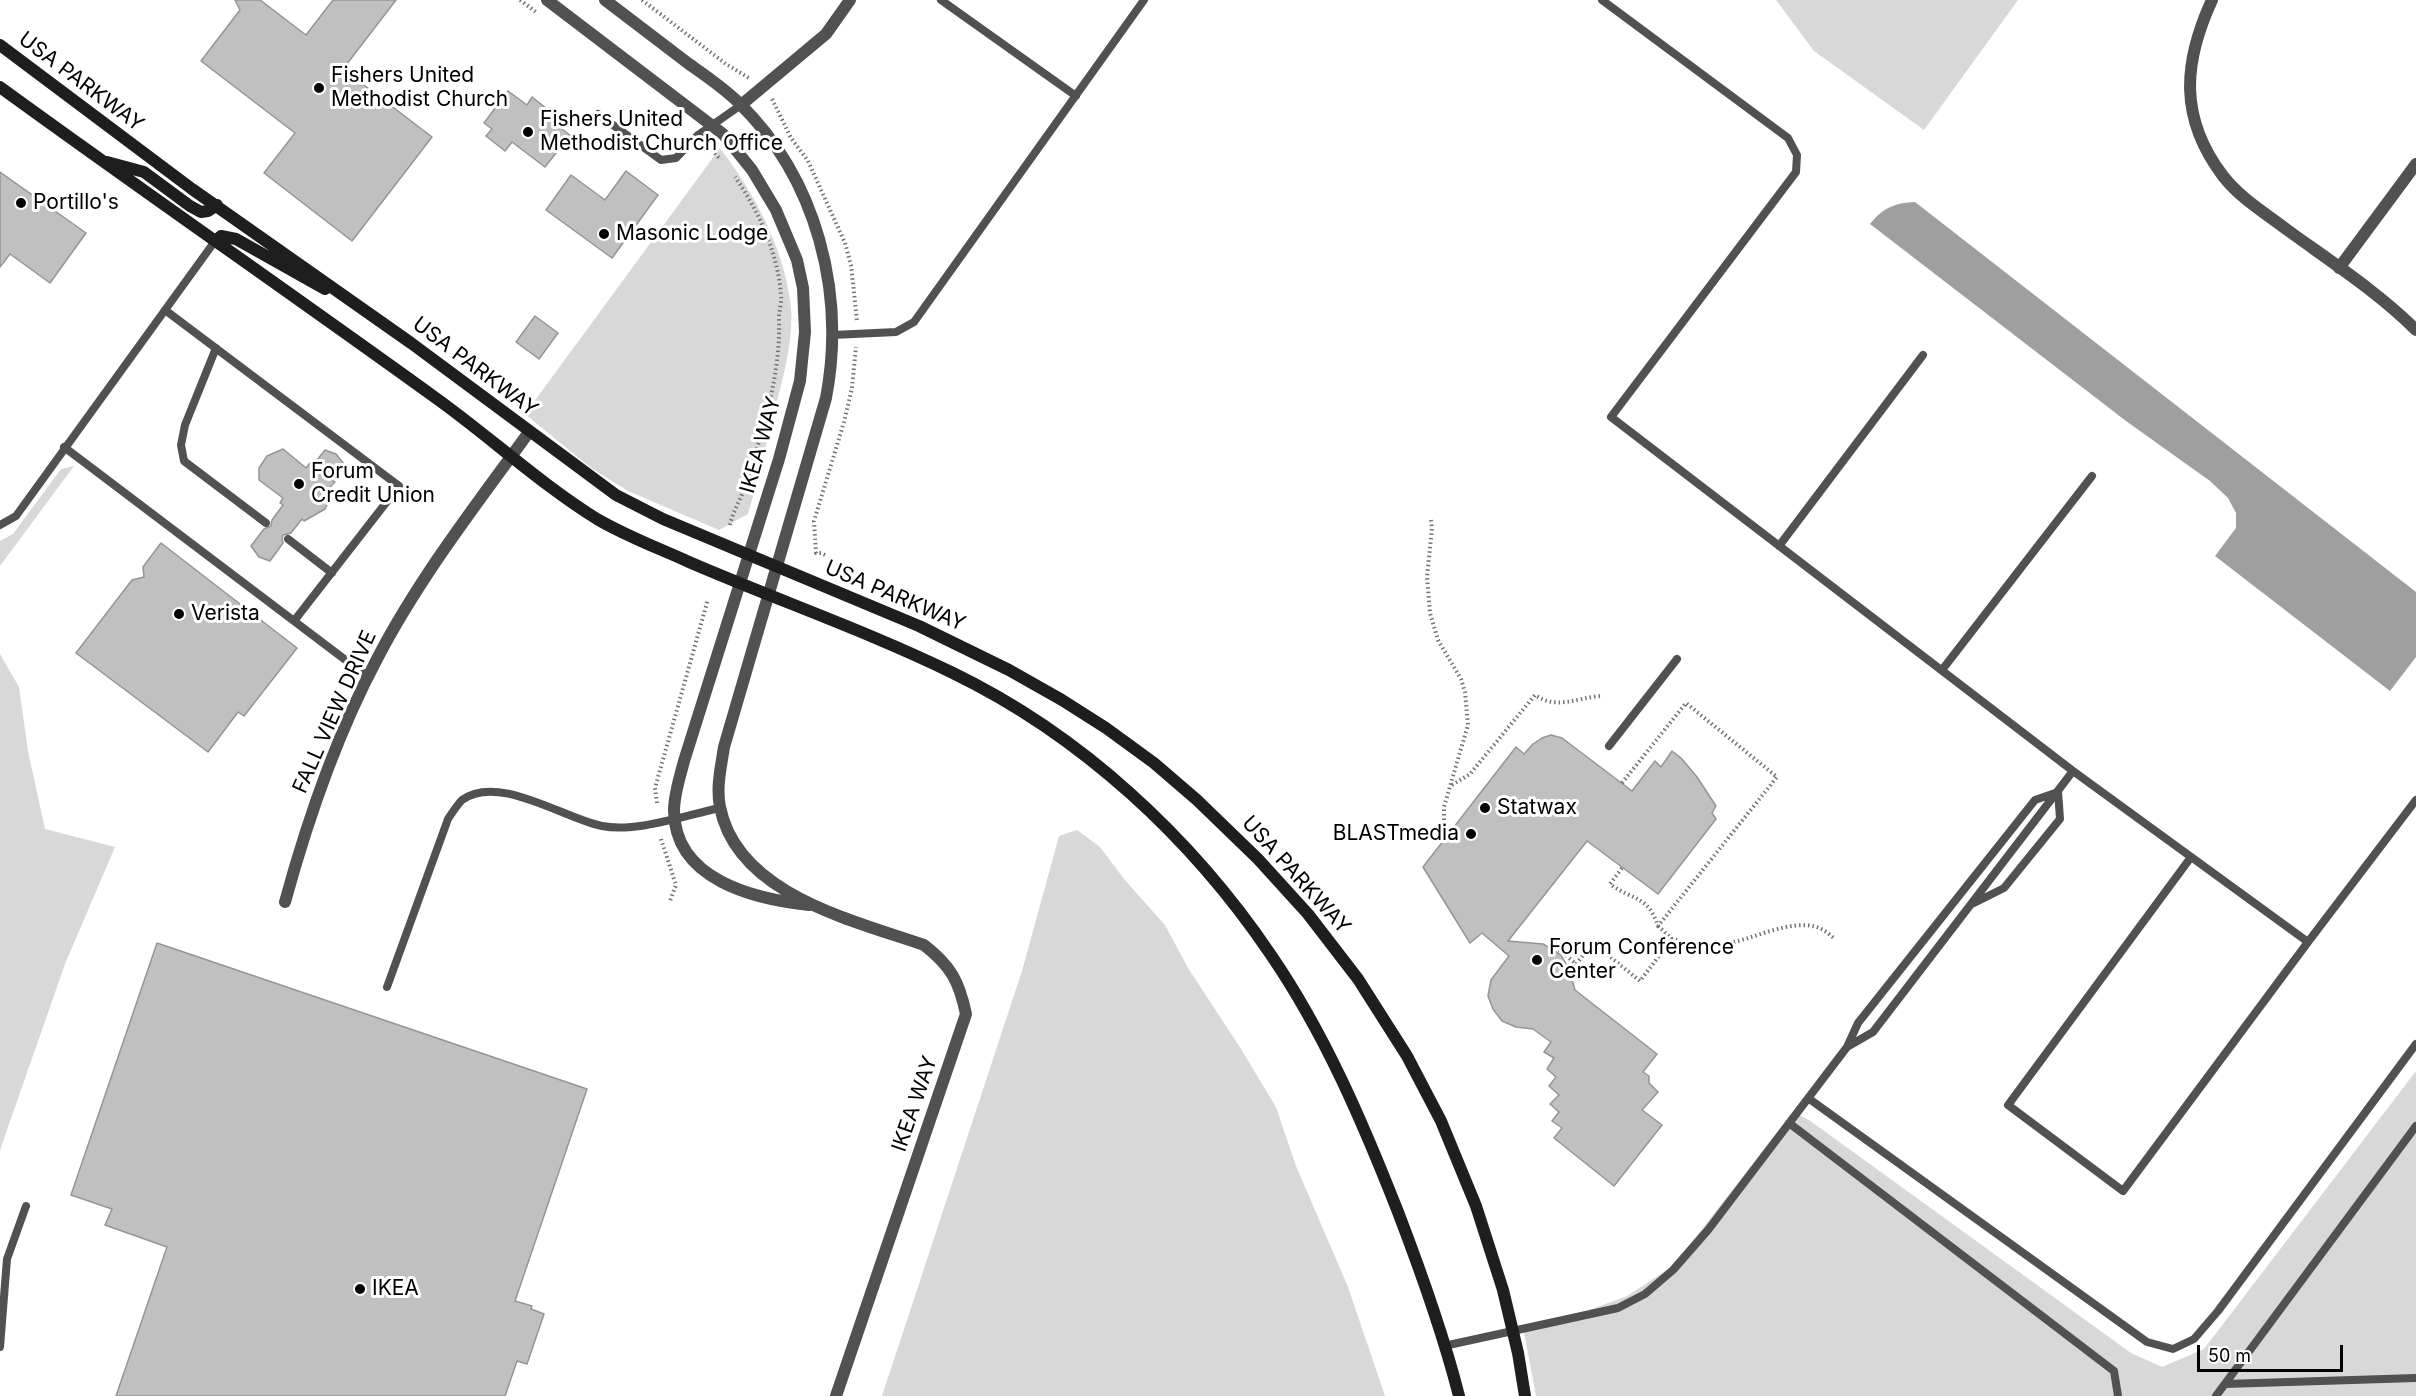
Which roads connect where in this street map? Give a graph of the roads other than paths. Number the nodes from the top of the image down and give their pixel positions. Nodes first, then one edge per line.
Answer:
1 (605, 0) edge
2 (850, 0) edge
3 (941, 0) edge
4 (1144, 0) edge
5 (1602, 0) edge
6 (2212, 0) edge
7 (552, 2) edge
8 (0, 45) edge
9 (0, 87) edge
10 (1076, 96) junction
11 (741, 105) junction
12 (598, 114) dead end
13 (713, 124) junction
14 (100, 159) junction
15 (2416, 164) edge
16 (217, 205) junction
17 (215, 241) junction
18 (2339, 268) junction
19 (353, 302) junction
20 (165, 310) junction
21 (2416, 330) edge
22 (833, 335) junction
23 (216, 348) junction
24 (1923, 355) dead end
25 (529, 432) junction
26 (64, 447) junction
27 (512, 456) junction
28 (2092, 476) dead end
29 (266, 523) dead end
30 (0, 525) edge
31 (288, 539) dead end
32 (1779, 546) junction
33 (749, 554) junction
34 (778, 567) junction
35 (332, 573) junction
36 (739, 585) junction
37 (770, 596) junction
38 (294, 621) junction
39 (1677, 659) dead end
40 (1942, 670) junction
41 (368, 677) junction
42 (1609, 746) dead end
43 (2073, 771) junction
44 (2058, 791) junction
45 (2416, 800) edge
46 (720, 808) junction
47 (675, 818) junction
48 (2192, 857) junction
49 (1978, 872) junction
50 (1989, 881) junction
51 (285, 902) dead end
52 (1972, 904) junction
53 (813, 906) junction
54 (2308, 942) junction
55 (387, 987) dead end
56 (2416, 1044) edge
57 (1847, 1047) junction
58 (1808, 1098) junction
59 (1789, 1123) junction
60 (2416, 1126) edge
61 (26, 1206) dead end
62 (1512, 1331) junction
63 (1444, 1346) junction
64 (0, 1347) edge
65 (2416, 1378) edge
66 (2224, 1384) junction
67 (837, 1396) edge
68 (1459, 1396) edge
69 (1525, 1396) edge
70 (2118, 1396) edge
71 (2216, 1396) edge

1 - 11 street, IKEA WAY
2 - 11 street
3 - 10 lane
4 - 10 lane
5 - 32 lane
6 - 18 street
7 - 13 street, IKEA WAY
8 - 16 street, USA PARKWAY
9 - 14 street
10 - 22 lane
11 - 13 lane
11 - 22 street, IKEA WAY
12 - 13 lane
13 - 33 street, IKEA WAY
14 - 16 street
14 - 17 street
15 - 18 street
16 - 19 street, USA PARKWAY
17 - 19 street
17 - 20 lane
17 - 27 street
18 - 21 street
19 - 25 street, USA PARKWAY
20 - 23 lane
20 - 26 lane
22 - 34 street, IKEA WAY
23 - 29 lane
23 - 35 lane
24 - 32 lane
25 - 27 street, FALL VIEW DRIVE
25 - 33 street, USA PARKWAY
26 - 30 lane
26 - 38 lane
27 - 36 street
27 - 41 street, FALL VIEW DRIVE
28 - 40 lane
31 - 35 lane
32 - 40 lane
33 - 34 street, USA PARKWAY
33 - 36 street, IKEA WAY
34 - 37 street, IKEA WAY
34 - 62 street, USA PARKWAY
35 - 38 lane
36 - 37 street
36 - 47 street, IKEA WAY
37 - 46 street, IKEA WAY
37 - 63 street
38 - 41 lane
39 - 42 lane
40 - 43 lane
41 - 51 street, FALL VIEW DRIVE
43 - 44 lane
43 - 48 lane
44 - 49 lane
44 - 50 lane
44 - 52 lane
45 - 54 lane
46 - 47 lane
46 - 53 street, IKEA WAY
47 - 53 street, IKEA WAY
47 - 55 lane
48 - 54 lane
48 - 54 lane
49 - 50 lane
49 - 57 lane
50 - 52 lane
52 - 57 lane
53 - 67 street, IKEA WAY
56 - 58 lane
57 - 58 lane
58 - 59 lane
59 - 62 lane
59 - 70 lane
60 - 66 lane
61 - 64 lane
62 - 63 lane
62 - 69 street, USA PARKWAY
63 - 68 street
65 - 66 lane
66 - 71 lane

